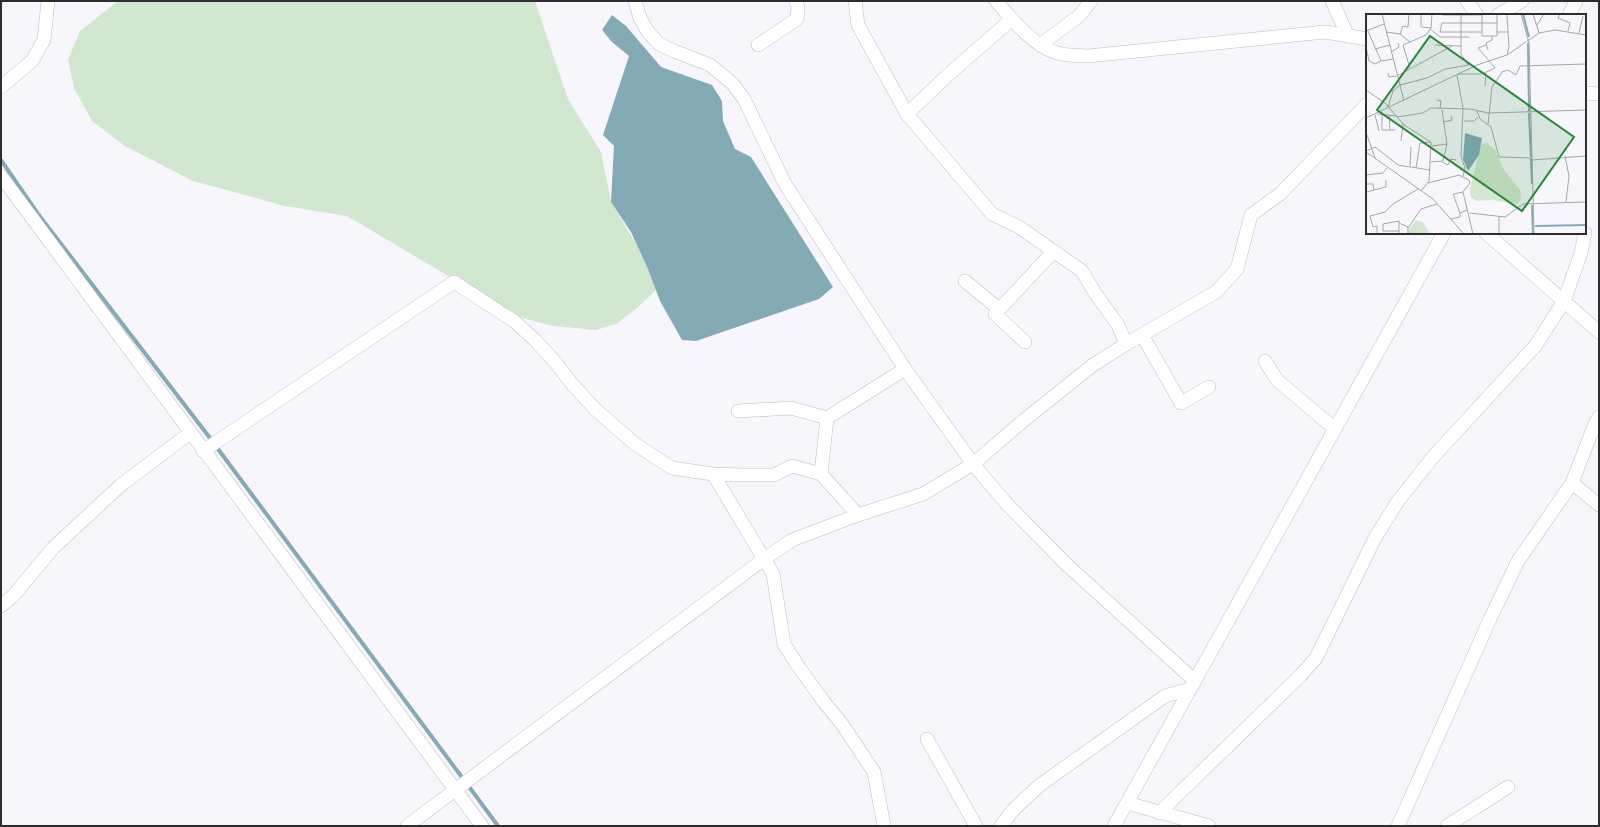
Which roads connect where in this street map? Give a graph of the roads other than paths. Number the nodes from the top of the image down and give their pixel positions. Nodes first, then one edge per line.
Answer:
1 (48, 1) edge
2 (635, 1) edge
3 (796, 1) edge
4 (855, 1) edge
5 (996, 1) edge
6 (1091, 1) edge
7 (1332, 1) edge
8 (1467, 1) edge
9 (1522, 1) edge
10 (1576, 1) edge
11 (1476, 14) edge
12 (1500, 14) edge
13 (1569, 14) edge
14 (1012, 19) junction
15 (1348, 36) junction
16 (1366, 39) edge
17 (758, 44) dead end
18 (1040, 45) junction
19 (1, 88) edge
20 (1586, 93) edge
21 (1599, 94) edge
22 (1366, 105) edge
23 (906, 114) junction
24 (1, 176) edge
25 (1443, 234) edge
26 (1487, 234) edge
27 (1585, 234) edge
28 (1052, 252) junction
29 (965, 281) dead end
30 (1564, 302) junction
31 (999, 309) junction
32 (1599, 332) edge
33 (1142, 335) junction
34 (1025, 342) dead end
35 (1126, 344) junction
36 (1265, 362) dead end
37 (905, 369) junction
38 (1209, 387) dead end
39 (738, 412) dead end
40 (1599, 417) edge
41 (827, 418) junction
42 (1335, 429) junction
43 (190, 433) junction
44 (203, 451) junction
45 (973, 464) junction
46 (713, 474) junction
47 (821, 474) junction
48 (1572, 483) junction
49 (1599, 505) edge
50 (858, 515) junction
51 (764, 559) junction
52 (1, 606) edge
53 (1193, 685) junction
54 (926, 739) dead end
55 (1508, 787) dead end
56 (455, 790) junction
57 (1127, 803) junction
58 (1160, 812) junction
59 (407, 826) edge
60 (482, 826) edge
61 (884, 826) edge
62 (976, 826) edge
63 (1001, 826) edge
64 (1114, 826) edge
65 (1208, 826) edge
66 (1398, 826) edge
67 (1446, 826) edge

1 - 19 street
2 - 37 street
3 - 17 street
4 - 23 street
5 - 14 street
6 - 18 street
7 - 15 street
8 - 11 street
9 - 12 street
10 - 13 street
14 - 18 street
14 - 23 street
15 - 16 street
15 - 18 street
20 - 21 street
22 - 33 street
23 - 28 street
24 - 43 street
25 - 42 street
26 - 30 street
27 - 30 street
28 - 31 street
28 - 35 street
29 - 31 street
30 - 32 street
30 - 58 street
31 - 34 street
33 - 35 street
33 - 38 street
35 - 45 street
36 - 42 street
37 - 41 street
37 - 45 street
39 - 41 street
40 - 48 street
41 - 47 street
42 - 53 street
43 - 44 street
43 - 52 street
44 - 46 street
44 - 56 street
45 - 50 street
45 - 53 street
46 - 47 street
46 - 51 street
47 - 50 street
48 - 49 street
48 - 66 street
50 - 51 street
51 - 56 street
51 - 61 street
53 - 57 street
53 - 63 street
54 - 62 street
55 - 67 street
56 - 59 street
56 - 60 street
57 - 58 street
57 - 64 street
58 - 65 street

